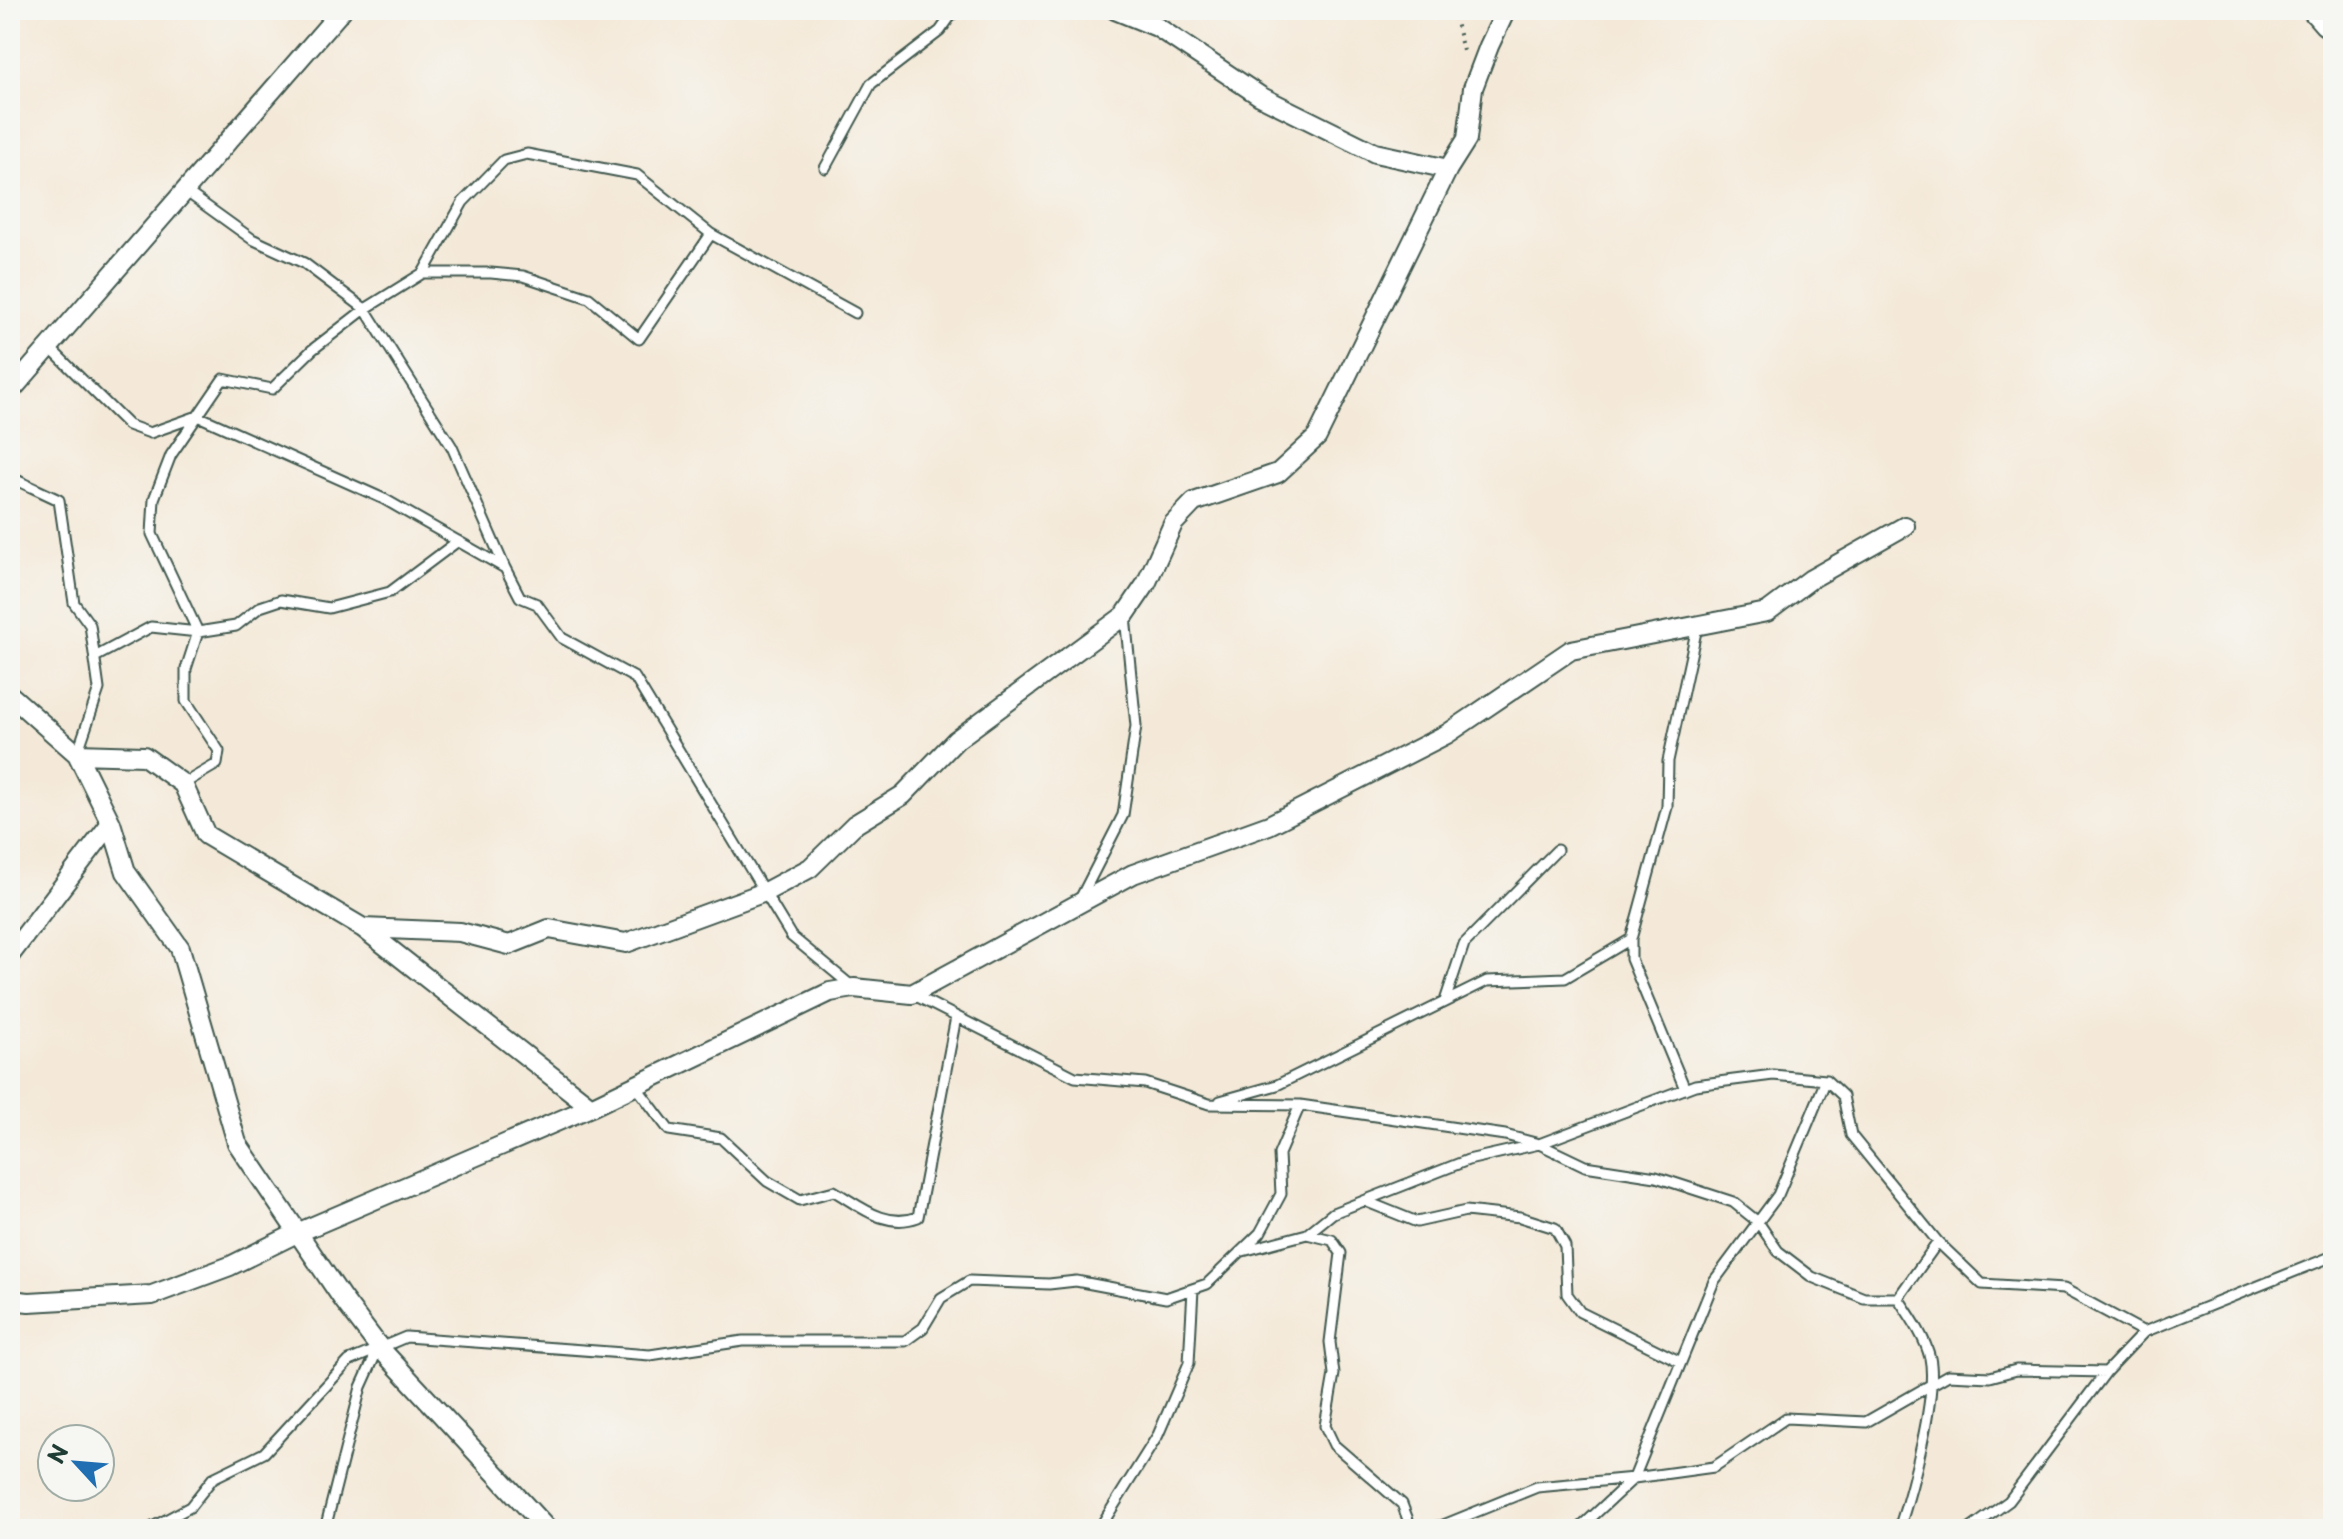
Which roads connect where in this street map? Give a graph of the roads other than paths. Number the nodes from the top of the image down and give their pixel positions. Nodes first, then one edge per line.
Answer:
1 (342, 10) edge
2 (955, 10) edge
3 (1115, 10) edge
4 (1506, 10) edge
5 (2311, 10) edge
6 (2333, 31) edge
7 (825, 168) dead end
8 (1448, 169) junction
9 (184, 190) junction
10 (711, 234) junction
11 (423, 273) junction
12 (365, 309) junction
13 (855, 313) dead end
14 (49, 347) junction
15 (10, 392) edge
16 (198, 416) junction
17 (10, 477) edge
18 (1905, 526) dead end
19 (458, 541) junction
20 (505, 568) junction
21 (1125, 615) junction
22 (1697, 626) junction
23 (198, 632) junction
24 (95, 657) junction
25 (10, 695) edge
26 (77, 754) junction
27 (183, 784) junction
28 (111, 823) junction
29 (1557, 850) dead end
30 (765, 892) junction
31 (1077, 904) junction
32 (363, 928) junction
33 (1631, 939) junction
34 (10, 955) edge
35 (854, 988) junction
36 (912, 994) junction
37 (1445, 1001) junction
38 (956, 1017) junction
39 (1826, 1080) junction
40 (635, 1085) junction
41 (1685, 1089) junction
42 (1209, 1104) junction
43 (1300, 1105) junction
44 (591, 1107) junction
45 (1539, 1144) junction
46 (1365, 1201) junction
47 (1758, 1222) junction
48 (297, 1233) junction
49 (1307, 1234) junction
50 (1938, 1242) junction
51 (1240, 1252) junction
52 (2333, 1256) edge
53 (1193, 1289) junction
54 (1898, 1298) junction
55 (10, 1300) edge
56 (2144, 1332) junction
57 (379, 1347) junction
58 (1681, 1362) junction
59 (2106, 1372) junction
60 (1932, 1384) junction
61 (1634, 1478) junction
62 (149, 1529) edge
63 (325, 1529) edge
64 (547, 1529) edge
65 (1099, 1529) edge
66 (1579, 1529) edge
67 (1899, 1529) edge
68 (1970, 1529) edge

1 - 9 street
2 - 7 lane
3 - 8 street
4 - 8 street
5 - 6 street
8 - 21 street
9 - 12 lane
9 - 14 street
10 - 11 lane
10 - 11 lane
10 - 13 lane
11 - 12 lane
12 - 16 lane
12 - 20 lane
14 - 15 street
14 - 16 lane
16 - 19 lane
16 - 23 lane
17 - 24 lane
18 - 22 street
19 - 20 lane
19 - 23 lane
20 - 30 lane
21 - 30 street
21 - 31 lane
22 - 31 street
22 - 33 lane
23 - 24 lane
23 - 27 lane
24 - 26 lane
25 - 26 street
26 - 27 street
26 - 28 street
27 - 32 street
28 - 34 street
28 - 48 street
29 - 37 lane
30 - 32 street
30 - 35 lane
31 - 36 street
32 - 44 street
33 - 37 lane
33 - 41 lane
35 - 36 street
35 - 40 street
36 - 38 lane
37 - 42 lane
38 - 40 lane
38 - 42 lane
39 - 41 lane
39 - 47 lane
39 - 50 lane
40 - 44 street
41 - 45 lane
42 - 43 lane
43 - 45 lane
43 - 51 lane
44 - 48 street
45 - 46 lane
45 - 47 lane
46 - 49 lane
46 - 58 lane
47 - 54 lane
47 - 58 lane
48 - 55 street
48 - 57 street
49 - 51 lane
49 - 61 lane
50 - 54 lane
50 - 56 lane
51 - 53 lane
52 - 56 lane
53 - 57 lane
53 - 65 lane
54 - 60 lane
56 - 59 lane
57 - 62 lane
57 - 63 lane
57 - 64 street
58 - 61 lane
59 - 60 lane
59 - 68 lane
60 - 61 lane
60 - 67 lane
61 - 66 lane

